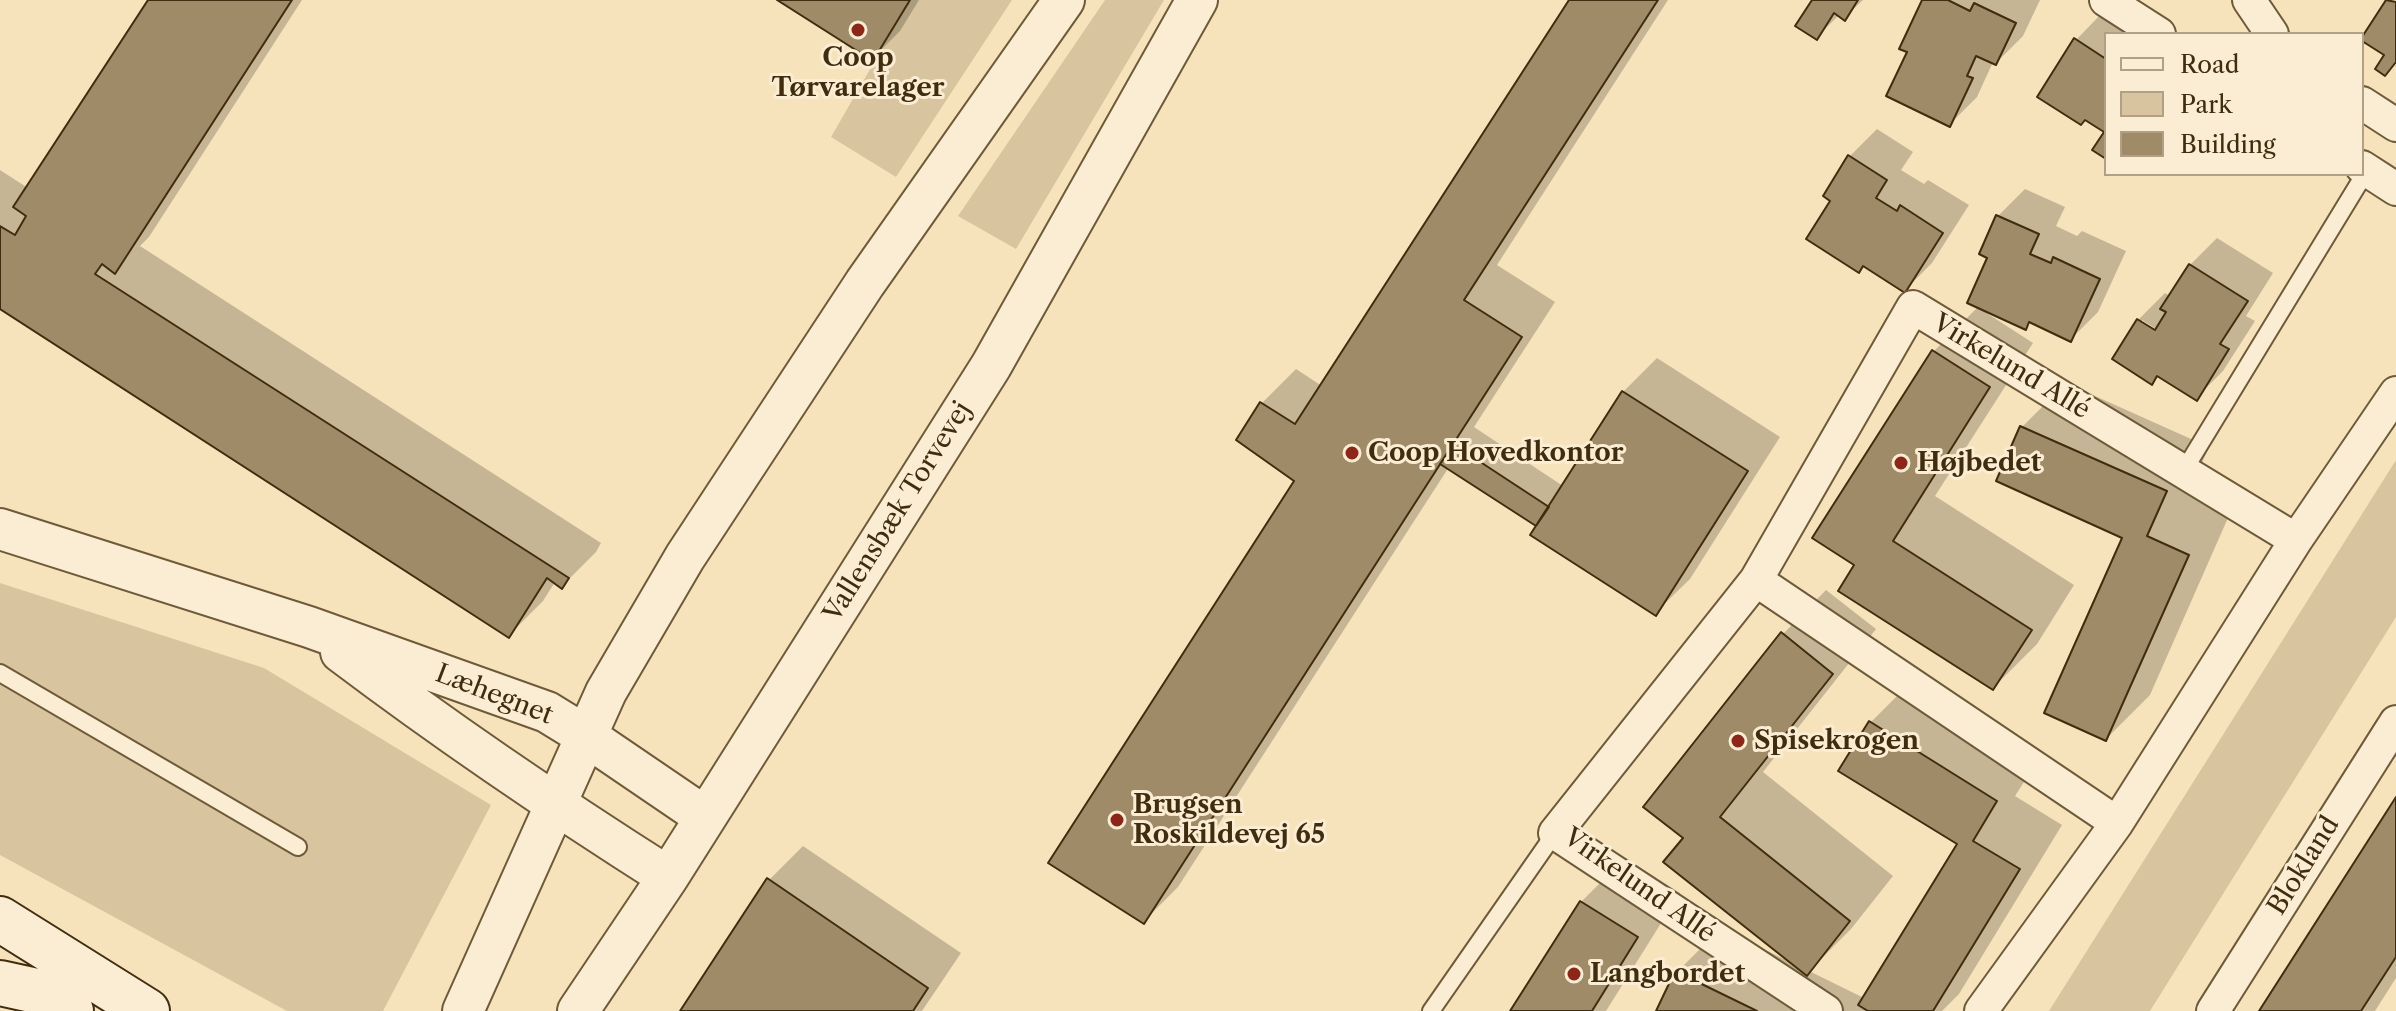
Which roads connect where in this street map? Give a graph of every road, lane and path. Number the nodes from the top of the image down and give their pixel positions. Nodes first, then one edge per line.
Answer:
1 (1064, 0) edge
2 (1197, 0) edge
3 (2106, 0) edge
4 (2249, 0) edge
5 (2156, 32) edge
6 (2271, 32) edge
7 (2364, 104) edge
8 (2396, 125) edge
9 (2364, 168) edge
10 (2359, 176) edge
11 (2396, 189) edge
12 (2396, 393) edge
13 (2183, 472) junction
14 (0, 529) edge
15 (2296, 540) junction
16 (1756, 580) junction
17 (309, 627) junction
18 (0, 673) edge
19 (2396, 722) edge
20 (586, 736) junction
21 (555, 806) junction
22 (705, 817) junction
23 (2117, 823) junction
24 (1555, 833) junction
25 (298, 847) dead end
26 (668, 877) junction
27 (0, 919) edge
28 (0, 983) edge
29 (0, 1003) edge
30 (13, 1011) edge
31 (71, 1011) edge
32 (147, 1011) edge
33 (463, 1011) edge
34 (578, 1011) edge
35 (1431, 1011) edge
36 (1826, 1011) edge
37 (1981, 1011) edge
38 (2213, 1011) edge

1 - 20 street
2 - 22 street, Vallensbæk Torvevej
3 - 5 street
4 - 6 street
7 - 8 street
9 - 11 street
10 - 13 lane
12 - 15 street
13 - 15 street, Virkelund Allé
13 - 16 street, Virkelund Allé
14 - 17 street, Læhegnet
15 - 23 street
16 - 23 street
16 - 24 street, Virkelund Allé
17 - 20 street, Læhegnet
17 - 21 street, Læhegnet
18 - 25 lane
19 - 38 street, Blokland
20 - 21 street
20 - 22 street, Læhegnet
21 - 26 street, Læhegnet
21 - 33 street
22 - 26 street, Vallensbæk Torvevej
23 - 37 street
24 - 35 lane
24 - 36 street, Virkelund Allé
26 - 34 street, Vallensbæk Torvevej
27 - 32 main road
28 - 31 main road
29 - 30 main road

